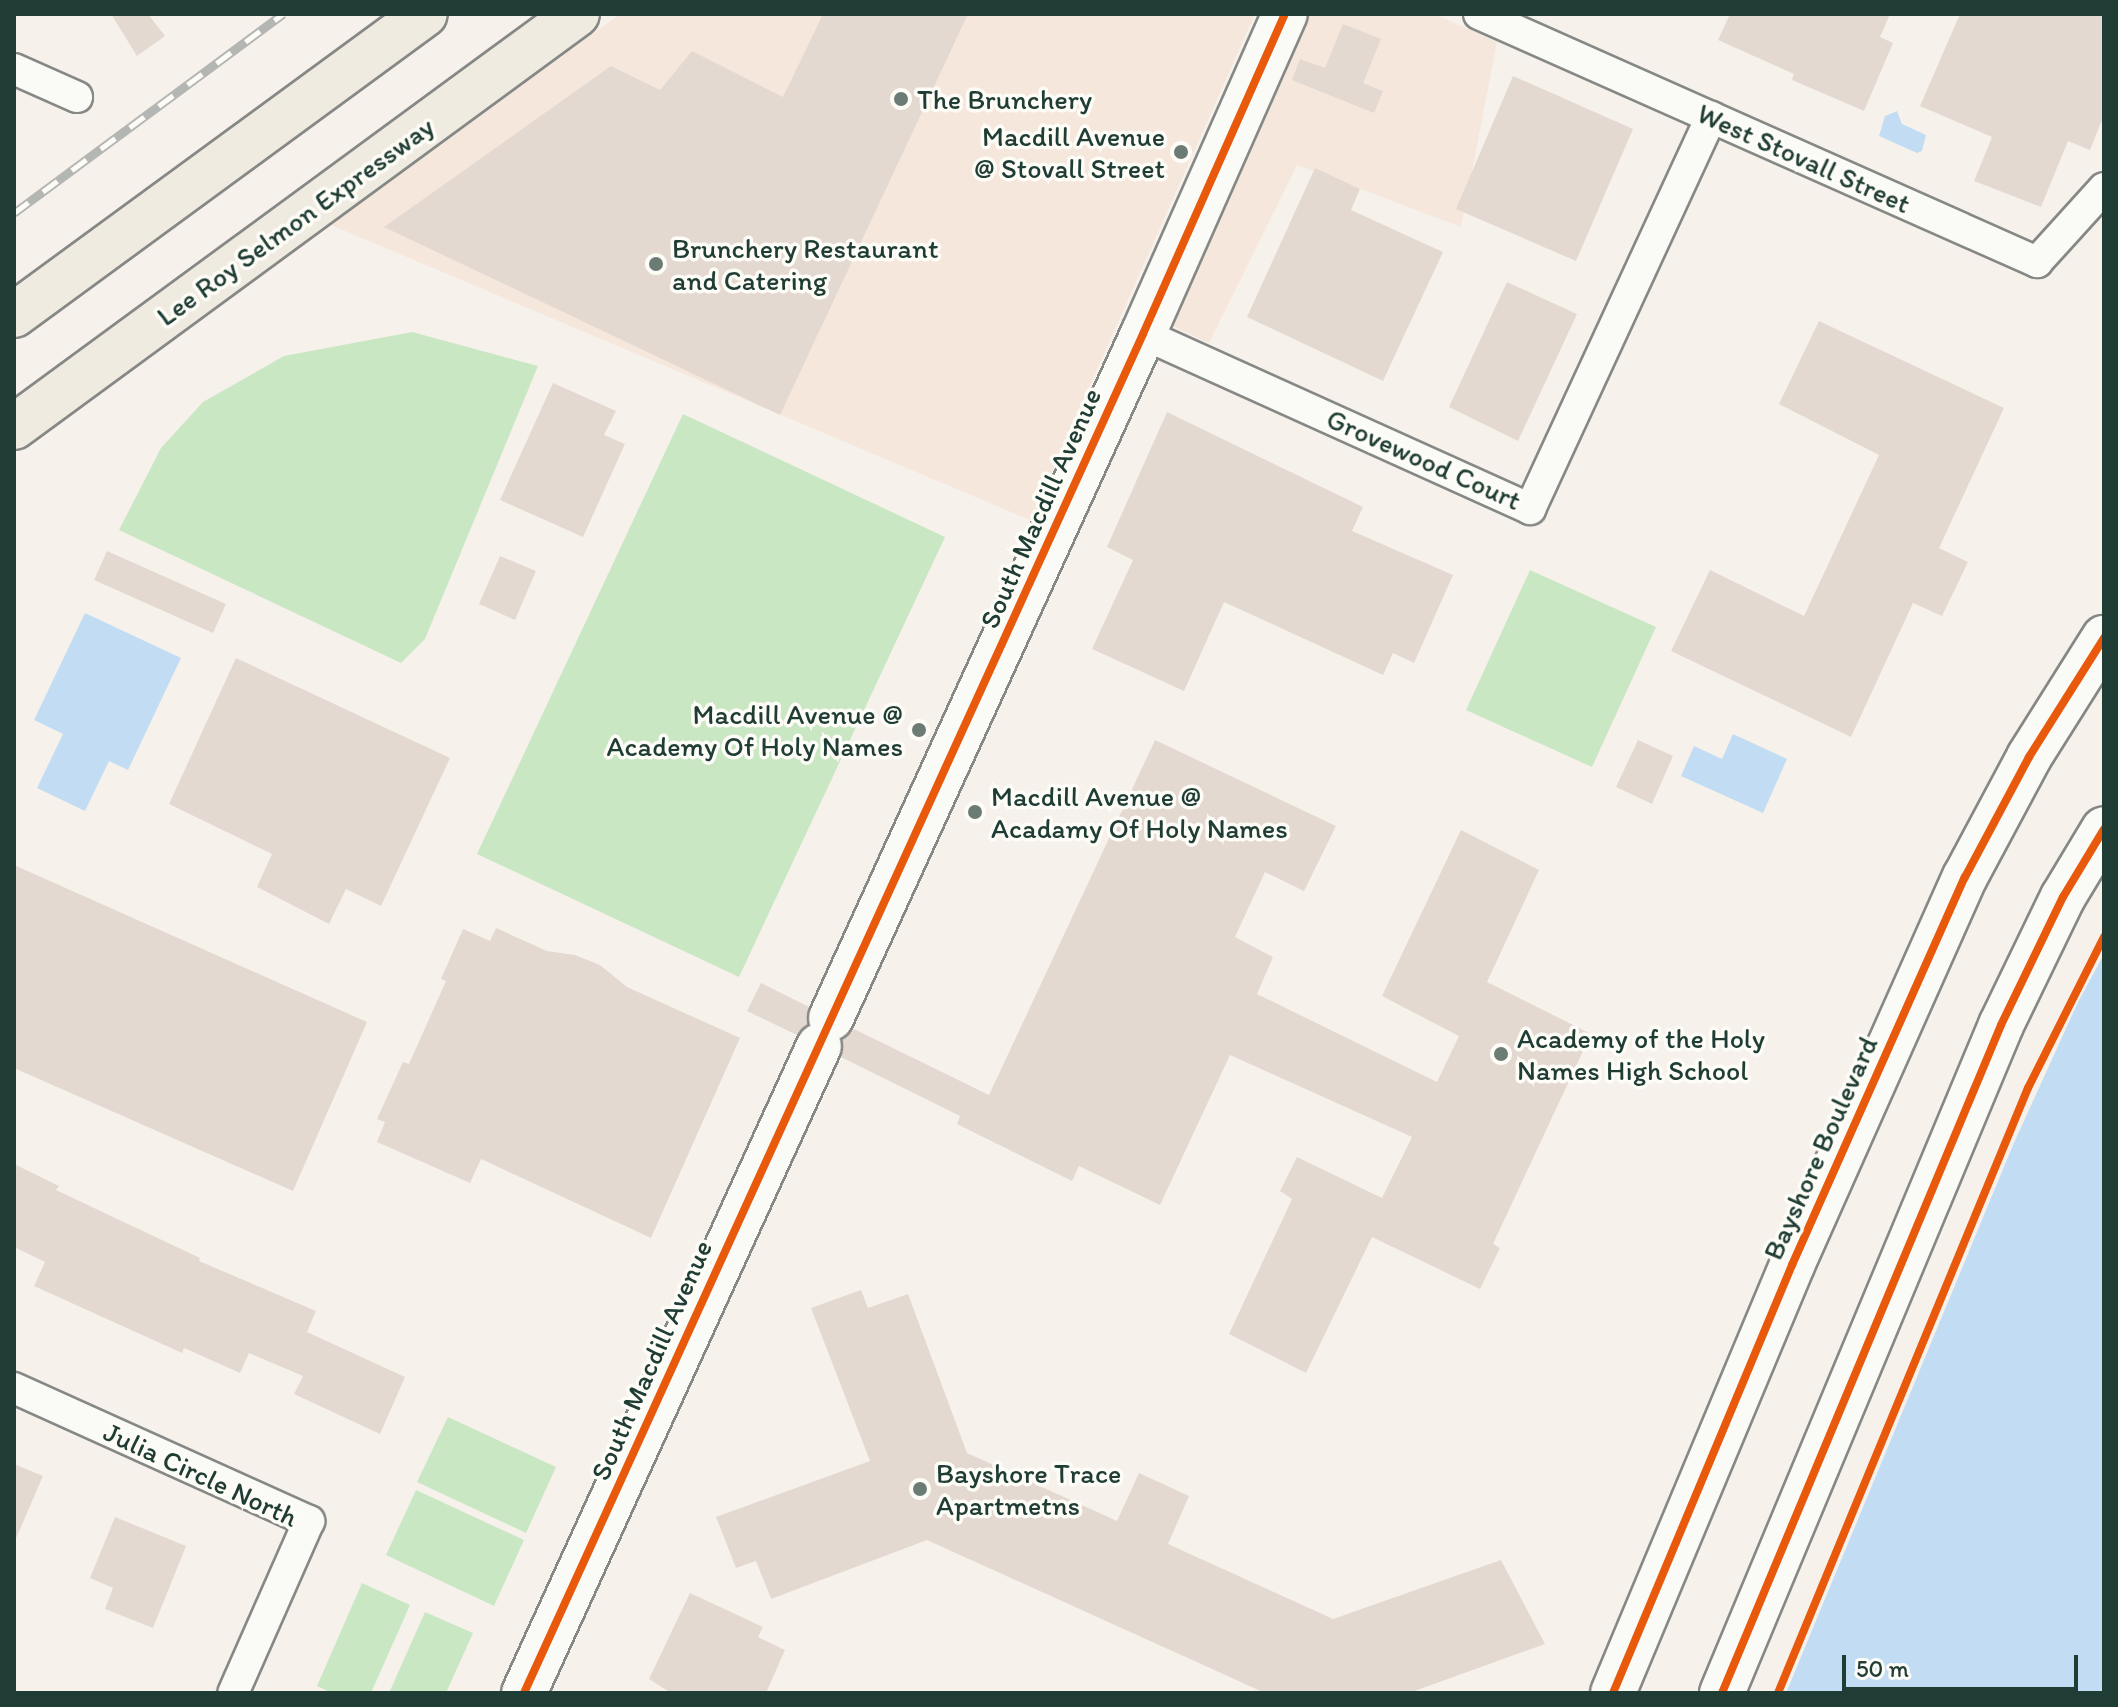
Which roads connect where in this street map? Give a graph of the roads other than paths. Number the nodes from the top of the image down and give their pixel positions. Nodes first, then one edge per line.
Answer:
1 (425, 14) edge
2 (577, 14) edge
3 (1285, 14) edge
4 (1479, 14) edge
5 (14, 69) edge
6 (77, 97) dead end
7 (1711, 117) junction
8 (2104, 188) edge
9 (14, 315) edge
10 (1143, 334) junction
11 (14, 427) edge
12 (2104, 638) edge
13 (2104, 829) edge
14 (14, 1388) edge
15 (233, 1693) edge
16 (524, 1693) edge
17 (1613, 1693) edge
18 (1722, 1693) edge

1 - 9 highway
2 - 11 highway, Lee Roy Selmon Expressway
3 - 10 main road, South Macdill Avenue
4 - 7 street, West Stovall Street
5 - 6 street
7 - 8 street, West Stovall Street
7 - 10 street, Grovewood Court
10 - 16 main road, South Macdill Avenue
12 - 17 main road, Bayshore Boulevard
13 - 18 main road
14 - 15 street, Julia Circle North

